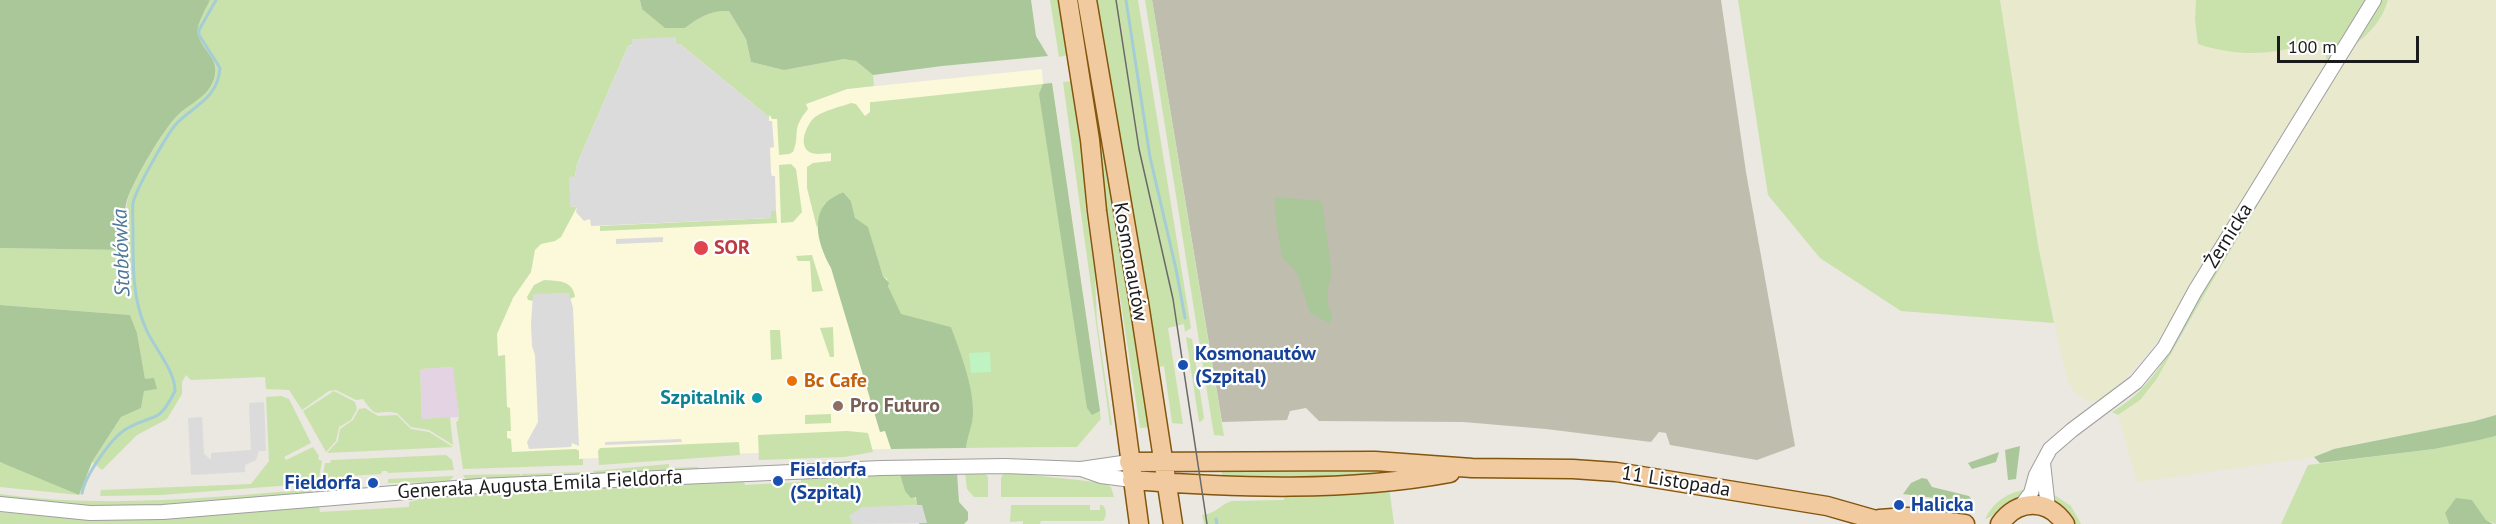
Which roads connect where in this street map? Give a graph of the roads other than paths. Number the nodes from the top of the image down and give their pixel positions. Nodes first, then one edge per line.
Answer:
1 (1068, 0) edge
2 (1087, 0) edge
3 (2374, 0) edge
4 (1163, 461) junction
5 (2043, 463) junction
6 (1472, 468) junction
7 (1130, 471) junction
8 (1166, 482) junction
9 (0, 504) edge
10 (2021, 506) junction
11 (2048, 508) junction
12 (1884, 521) edge
13 (1139, 524) edge
14 (1173, 524) edge
15 (1965, 524) edge
16 (1999, 524) edge
17 (2065, 524) edge

1 - 7 main road, Kosmonautów
2 - 4 main road, Kosmonautów
3 - 5 street, Żernicka
4 - 6 main road, 11 Listopada
4 - 7 main road, 11 Listopada
4 - 8 main road, Kosmonautów
5 - 10 street
5 - 11 street
6 - 8 main road, 11 Listopada
6 - 12 main road, 11 Listopada
7 - 8 main road, 11 Listopada
7 - 9 street, Generała Augusta Emila Fieldorfa
7 - 13 main road, Kosmonautów
8 - 14 main road, Kosmonautów
10 - 11 main road
10 - 16 main road
11 - 17 main road
12 - 15 main road, 11 Listopada

